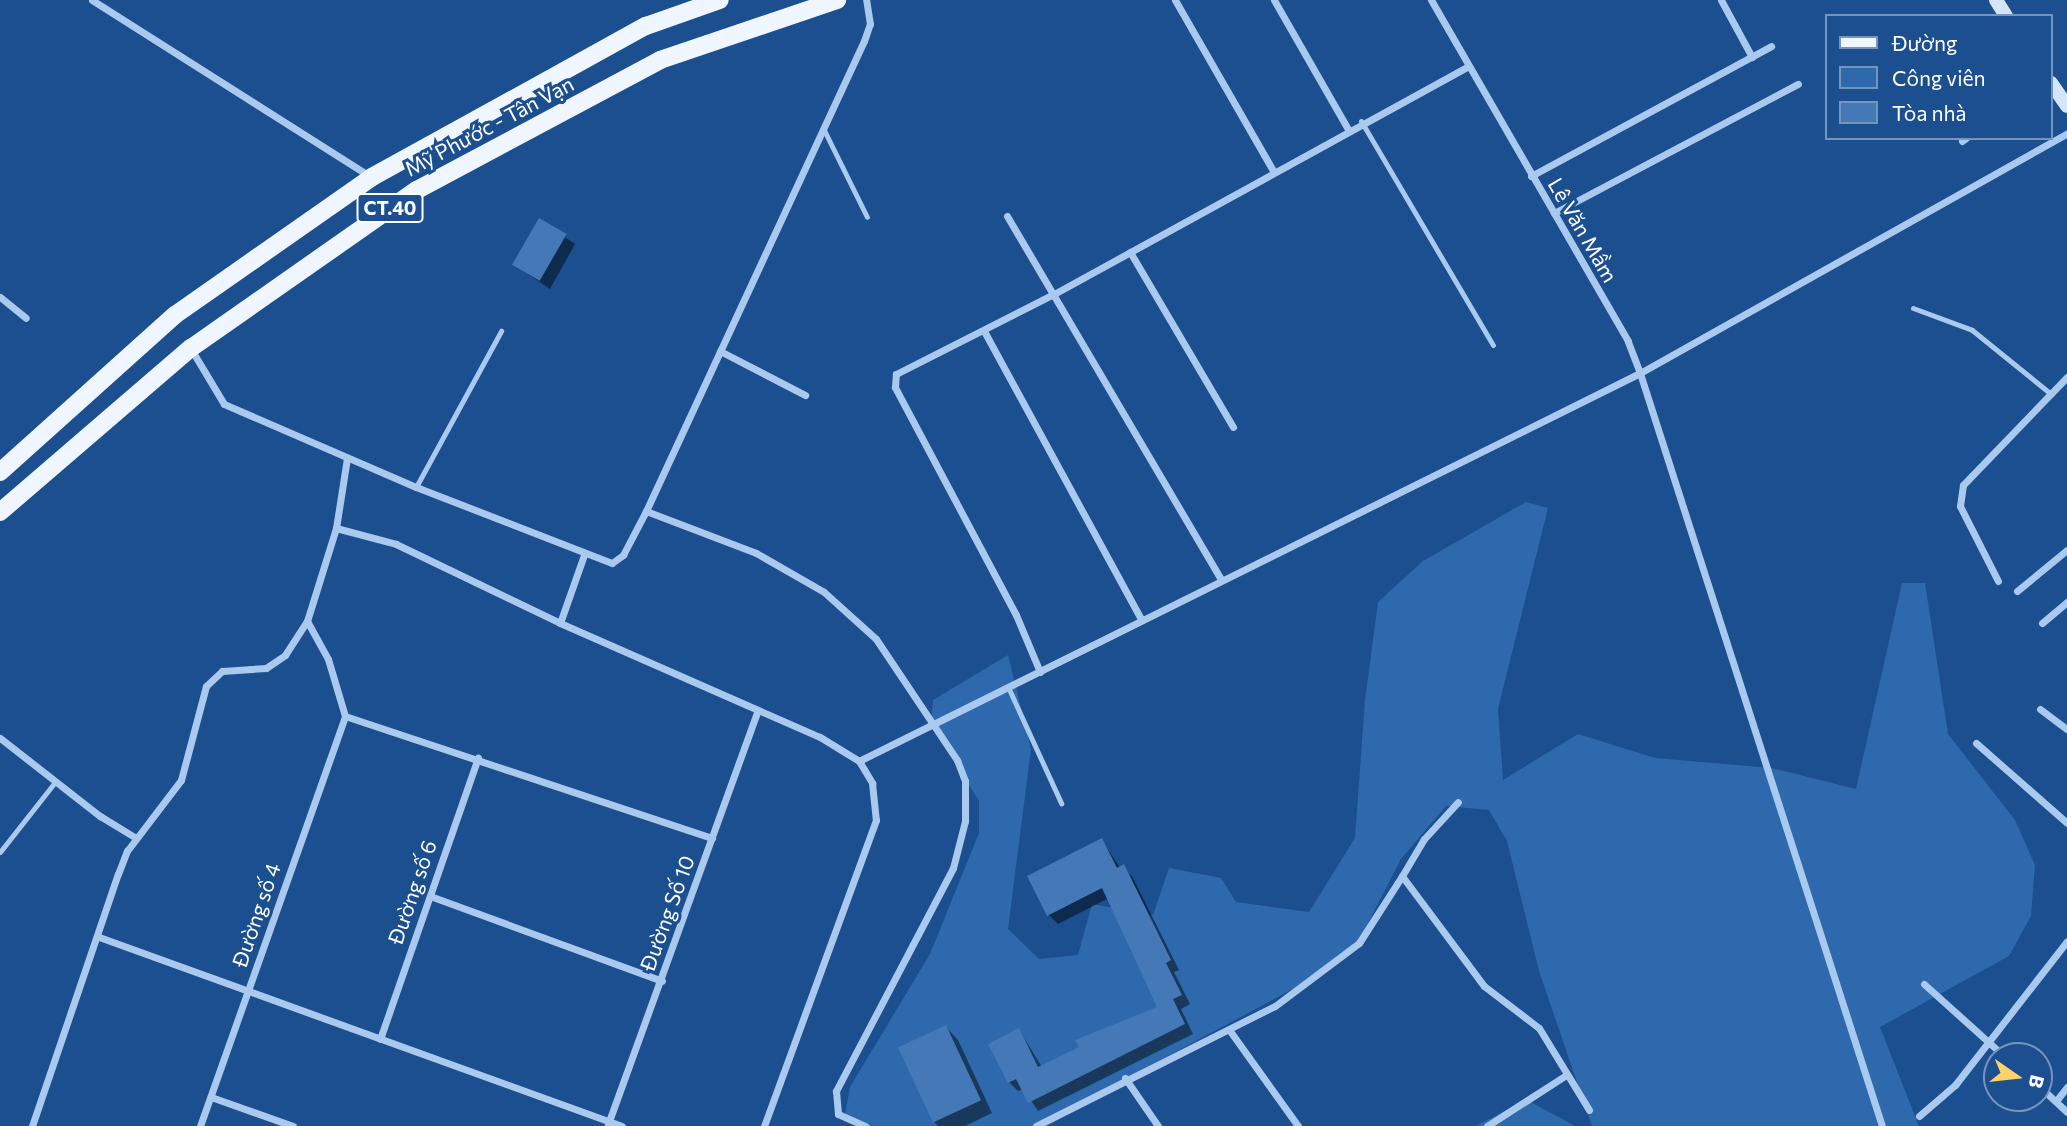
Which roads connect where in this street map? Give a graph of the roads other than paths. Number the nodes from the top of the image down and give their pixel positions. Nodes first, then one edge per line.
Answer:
1 (92, 0) edge
2 (720, 0) edge
3 (837, 0) edge
4 (866, 0) edge
5 (1175, 0) edge
6 (1274, 0) edge
7 (1431, 0) edge
8 (1721, 0) edge
9 (1772, 46) dead end
10 (1752, 57) junction
11 (1468, 66) junction
12 (1798, 84) dead end
13 (2053, 86) edge
14 (2067, 106) edge
15 (1361, 121) junction
16 (823, 128) junction
17 (1348, 129) junction
18 (2067, 133) edge
19 (1273, 172) junction
20 (1531, 176) junction
21 (372, 177) junction
22 (1554, 213) junction
23 (1007, 216) dead end
24 (867, 217) dead end
25 (1130, 252) junction
26 (1054, 294) junction
27 (0, 296) edge
28 (1913, 308) dead end
29 (26, 318) dead end
30 (501, 331) dead end
31 (984, 331) junction
32 (1493, 345) dead end
33 (191, 348) junction
34 (720, 351) junction
35 (1640, 373) junction
36 (2067, 377) edge
37 (2051, 394) junction
38 (805, 395) dead end
39 (1233, 426) dead end
40 (347, 458) junction
41 (0, 472) edge
42 (416, 487) junction
43 (0, 512) edge
44 (646, 512) junction
45 (336, 528) junction
46 (2067, 550) edge
47 (584, 555) junction
48 (1221, 580) junction
49 (1998, 581) dead end
50 (2017, 591) dead end
51 (2067, 602) edge
52 (1141, 619) junction
53 (307, 621) junction
54 (560, 623) junction
55 (2042, 623) dead end
56 (1040, 672) junction
57 (1008, 687) junction
58 (2040, 709) dead end
59 (758, 710) junction
60 (345, 716) junction
61 (931, 724) junction
62 (2067, 729) edge
63 (0, 738) edge
64 (1976, 743) dead end
65 (478, 758) junction
66 (859, 761) junction
67 (55, 782) junction
68 (1458, 802) dead end
69 (1060, 803) dead end
70 (2067, 823) edge
71 (136, 838) junction
72 (712, 838) junction
73 (0, 852) edge
74 (1402, 876) junction
75 (430, 896) junction
76 (99, 937) junction
77 (2067, 941) edge
78 (662, 981) junction
79 (1924, 984) dead end
80 (248, 991) junction
81 (1230, 1031) junction
82 (380, 1039) junction
83 (1988, 1042) edge
84 (1990, 1042) edge
85 (1983, 1050) edge
86 (1566, 1075) junction
87 (1125, 1079) junction
88 (2067, 1087) edge
89 (211, 1097) junction
90 (2053, 1098) edge
91 (2056, 1101) junction
92 (1589, 1110) dead end
93 (2067, 1112) edge
94 (1919, 1116) dead end
95 (608, 1124) edge
96 (32, 1126) edge
97 (200, 1126) edge
98 (293, 1126) edge
99 (622, 1126) edge
100 (764, 1126) edge
101 (865, 1126) edge
102 (1036, 1126) edge
103 (1158, 1126) edge
104 (1298, 1126) edge
105 (1487, 1126) edge
106 (1882, 1126) edge

1 - 21 street
2 - 21 main road, Mỹ Phước - Tân Vạn / CT.40
3 - 33 main road, Mỹ Phước - Tân Vạn / CT.40
4 - 16 street
5 - 19 street
6 - 17 street
7 - 11 street, Lê Văn Mầm
8 - 10 street
9 - 10 street
10 - 20 street
11 - 15 street
11 - 20 street, Lê Văn Mầm
12 - 22 street
13 - 14 main road
15 - 17 street
15 - 32 lane
16 - 24 lane
16 - 34 street
17 - 19 street
18 - 35 street
19 - 25 street
20 - 22 street, Lê Văn Mầm
21 - 41 main road, Mỹ Phước - Tân Vạn / CT.40
22 - 35 street, Lê Văn Mầm
23 - 26 street
25 - 26 street
25 - 39 street
26 - 31 street
26 - 48 street
27 - 29 street
28 - 37 lane
30 - 42 lane
31 - 52 street
31 - 56 street
33 - 40 street
33 - 43 main road, Mỹ Phước - Tân Vạn / CT.40
34 - 38 street
34 - 44 street
35 - 48 street
35 - 106 street, Lê Văn Mầm
36 - 37 street
37 - 49 street
40 - 42 street
40 - 45 street
42 - 47 street
44 - 47 street
44 - 61 street
45 - 53 street
45 - 54 street
46 - 50 street
47 - 54 street
48 - 52 street
51 - 55 street
52 - 56 street
53 - 60 street
53 - 71 street
54 - 59 street
56 - 57 street
57 - 61 street
57 - 69 lane
58 - 62 street
59 - 66 street
59 - 72 street, Đường Số 10
60 - 65 street
60 - 80 street, Đường số 4
61 - 66 street
61 - 101 street
63 - 67 street
64 - 70 street
65 - 72 street
65 - 75 street, Đường số 6
66 - 100 street
67 - 71 street
67 - 73 lane
68 - 74 street
71 - 76 street
72 - 78 street, Đường Số 10
74 - 81 street
74 - 86 street
75 - 78 street
75 - 82 street, Đường số 6
76 - 80 street
76 - 96 street
77 - 84 street
78 - 95 street, Đường Số 10
79 - 83 street
80 - 82 street
80 - 89 street, Đường số 4
81 - 87 street
81 - 104 street
82 - 95 street
85 - 94 street
86 - 92 street
86 - 105 street
87 - 102 street
87 - 103 street
88 - 91 street
89 - 97 street, Đường số 4
89 - 98 street
90 - 91 street
91 - 93 street
95 - 99 street

